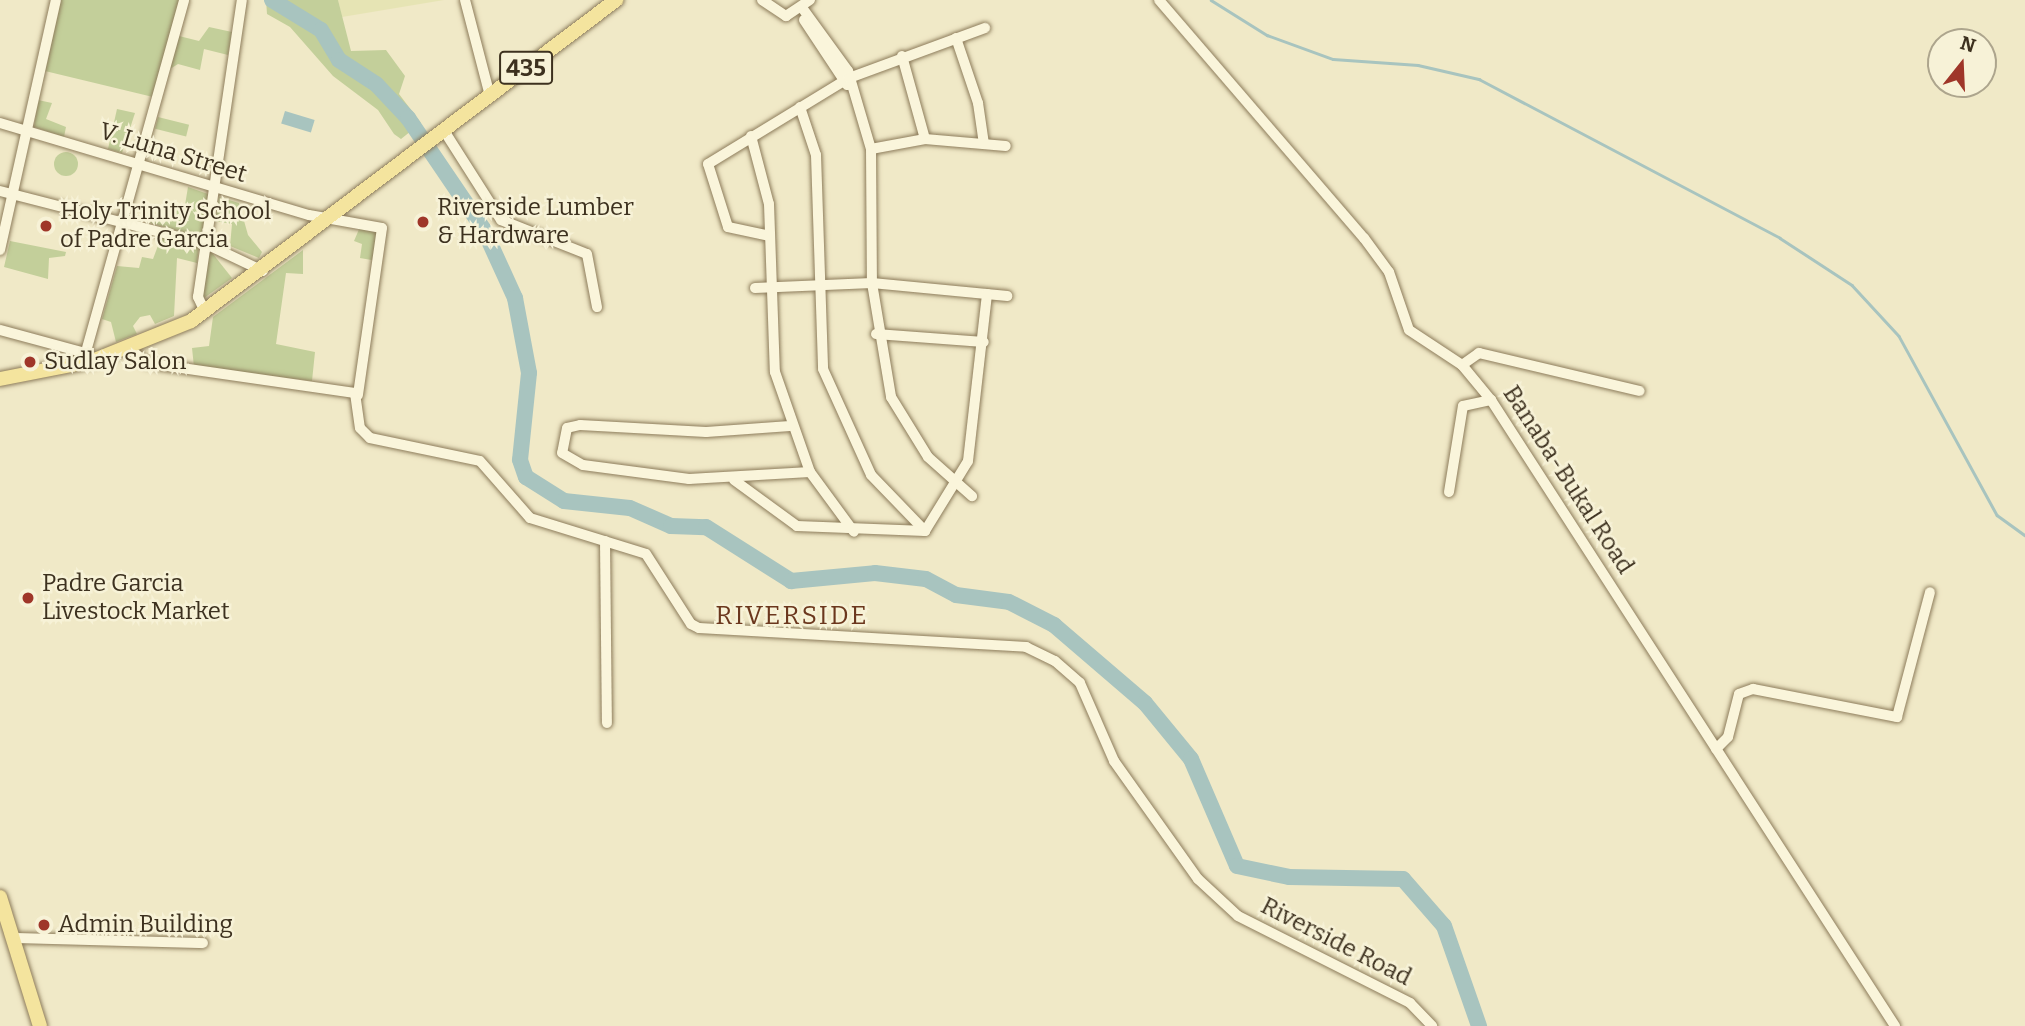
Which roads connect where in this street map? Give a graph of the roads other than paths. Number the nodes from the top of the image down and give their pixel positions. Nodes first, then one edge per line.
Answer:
1 (56, 0) edge
2 (184, 0) edge
3 (242, 0) edge
4 (465, 0) edge
5 (616, 0) edge
6 (762, 0) edge
7 (1159, 0) edge
8 (804, 7) edge
9 (985, 28) dead end
10 (956, 38) junction
11 (902, 56) junction
12 (848, 83) junction
13 (490, 96) junction
14 (800, 107) junction
15 (0, 123) edge
16 (28, 131) junction
17 (439, 132) junction
18 (751, 136) junction
19 (925, 139) junction
20 (984, 144) junction
21 (1006, 146) dead end
22 (871, 149) junction
23 (140, 164) junction
24 (217, 189) junction
25 (0, 191) edge
26 (13, 194) junction
27 (330, 217) junction
28 (124, 221) junction
29 (770, 236) junction
30 (206, 244) junction
31 (0, 250) edge
32 (261, 269) junction
33 (817, 282) junction
34 (872, 283) junction
35 (770, 284) junction
36 (755, 288) dead end
37 (987, 294) junction
38 (1007, 296) dead end
39 (597, 307) dead end
40 (203, 310) junction
41 (0, 330) edge
42 (876, 334) junction
43 (984, 342) junction
44 (128, 348) junction
45 (90, 355) junction
46 (1462, 365) junction
47 (0, 379) edge
48 (1640, 391) dead end
49 (358, 395) junction
50 (1491, 400) junction
51 (790, 426) junction
52 (810, 472) junction
53 (734, 480) junction
54 (957, 485) junction
55 (1449, 492) dead end
56 (972, 496) dead end
57 (854, 531) junction
58 (925, 531) junction
59 (606, 541) junction
60 (1930, 592) dead end
61 (607, 723) dead end
62 (1716, 749) junction
63 (0, 897) edge
64 (12, 938) junction
65 (203, 943) dead end
66 (40, 1026) edge
67 (1432, 1026) edge
68 (1895, 1026) edge

1 - 16 street
2 - 23 street
3 - 24 street
4 - 13 street
5 - 13 main road, 435
6 - 8 street
7 - 46 street, Banaba-Bukal Road
8 - 12 street
9 - 10 street
10 - 11 street
10 - 20 street
11 - 12 street
11 - 19 street
12 - 14 street
12 - 22 street
13 - 17 main road, 435
14 - 18 street
14 - 33 street
15 - 16 street, V. Luna Street
16 - 23 street, V. Luna Street
16 - 26 street
17 - 27 main road, 435
17 - 39 street
18 - 29 street
18 - 29 street
19 - 20 street
19 - 22 street
20 - 21 street
22 - 34 street
23 - 24 street, V. Luna Street
23 - 28 street
24 - 27 street, V. Luna Street
24 - 30 street
25 - 26 street
26 - 28 street
26 - 31 street
27 - 32 main road, 435
27 - 49 street, V. Luna Street
28 - 30 street
28 - 45 street
29 - 35 street
30 - 32 street
30 - 40 street
32 - 40 main road, 435
33 - 34 street
33 - 35 street
33 - 58 street
34 - 37 street
34 - 42 street
35 - 36 street
35 - 51 street
37 - 38 street
37 - 43 street
40 - 44 main road, 435
41 - 45 street
42 - 43 street
42 - 54 street
43 - 54 street
44 - 45 main road, 435
44 - 49 street
45 - 47 main road, 435
46 - 48 street
46 - 50 street, Banaba-Bukal Road
49 - 59 street, Riverside Road
50 - 55 street
50 - 62 street, Banaba-Bukal Road
51 - 52 street
51 - 53 street
52 - 53 street
52 - 57 street
53 - 57 street
54 - 56 street
54 - 58 street
57 - 58 street
59 - 61 street
59 - 67 street, Riverside Road
60 - 62 street
62 - 68 street, Banaba-Bukal Road
63 - 64 main road
64 - 65 street
64 - 66 main road

